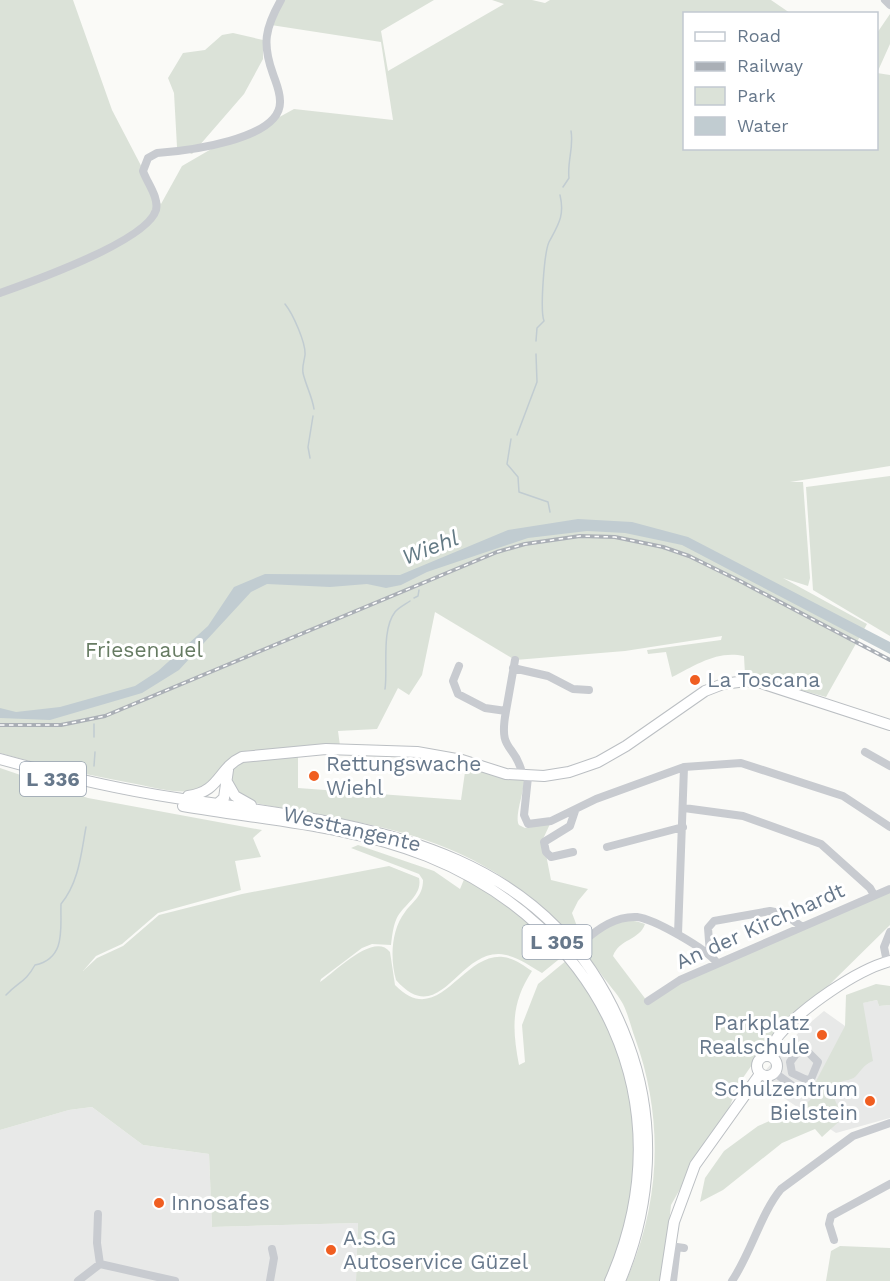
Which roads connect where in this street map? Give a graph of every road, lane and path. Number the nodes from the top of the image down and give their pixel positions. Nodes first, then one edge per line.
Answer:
1 (281, 0) edge
2 (885, 0) edge
3 (890, 5) edge
4 (0, 292) edge
5 (459, 666) dead end
6 (588, 690) dead end
7 (506, 711) junction
8 (890, 725) edge
9 (865, 752) dead end
10 (890, 766) edge
11 (684, 767) junction
12 (225, 775) junction
13 (528, 777) junction
14 (176, 798) junction
15 (220, 804) junction
16 (684, 808) junction
17 (260, 809) junction
18 (206, 810) junction
19 (574, 811) junction
20 (228, 813) junction
21 (683, 827) junction
22 (890, 827) edge
23 (607, 847) dead end
24 (573, 852) dead end
25 (890, 889) edge
26 (874, 895) junction
27 (801, 926) junction
28 (890, 932) edge
29 (678, 934) junction
30 (584, 941) dead end
31 (710, 954) junction
32 (888, 961) edge
33 (717, 963) junction
34 (648, 1001) dead end
35 (770, 1056) junction
36 (775, 1073) junction
37 (760, 1074) junction
38 (797, 1089) dead end
39 (890, 1123) edge
40 (890, 1184) edge
41 (99, 1214) dead end
42 (834, 1239) dead end
43 (684, 1248) dead end
44 (272, 1249) dead end
45 (100, 1264) junction
46 (78, 1281) edge
47 (176, 1281) edge
48 (270, 1281) edge
49 (610, 1281) edge
50 (620, 1281) edge
51 (665, 1281) edge
52 (673, 1281) edge
53 (732, 1281) edge

1 - 4 street
2 - 3 street
5 - 7 street
6 - 7 street
7 - 13 street
8 - 13 main road, L 336
9 - 10 street
11 - 16 street
11 - 19 street
11 - 22 street
12 - 13 main road, L 336
12 - 14 main road, L 336
12 - 15 main road
12 - 17 main road, L 305
13 - 19 street
14 - 15 main road, Westtangente / L 336
14 - 18 main road, Westtangente / L 336
15 - 17 main road, Westtangente / L 305
15 - 18 main road
15 - 20 main road
16 - 21 street
16 - 26 street
17 - 50 main road, Westtangente / L 305
18 - 20 main road, Westtangente / L 305
19 - 24 street
20 - 49 main road, Westtangente / L 305
21 - 23 street
21 - 29 street
25 - 26 street, An der Kirchhardt
26 - 27 street, An der Kirchhardt
27 - 31 street
27 - 33 street, An der Kirchhardt
28 - 32 street
29 - 30 street
29 - 31 street
31 - 33 street
32 - 35 main road
33 - 34 street, An der Kirchhardt
35 - 36 main road
35 - 37 main road
36 - 37 main road
36 - 38 street
37 - 51 main road
39 - 53 street
40 - 42 street
41 - 45 street
43 - 52 street
44 - 48 street
45 - 46 street
45 - 47 street

